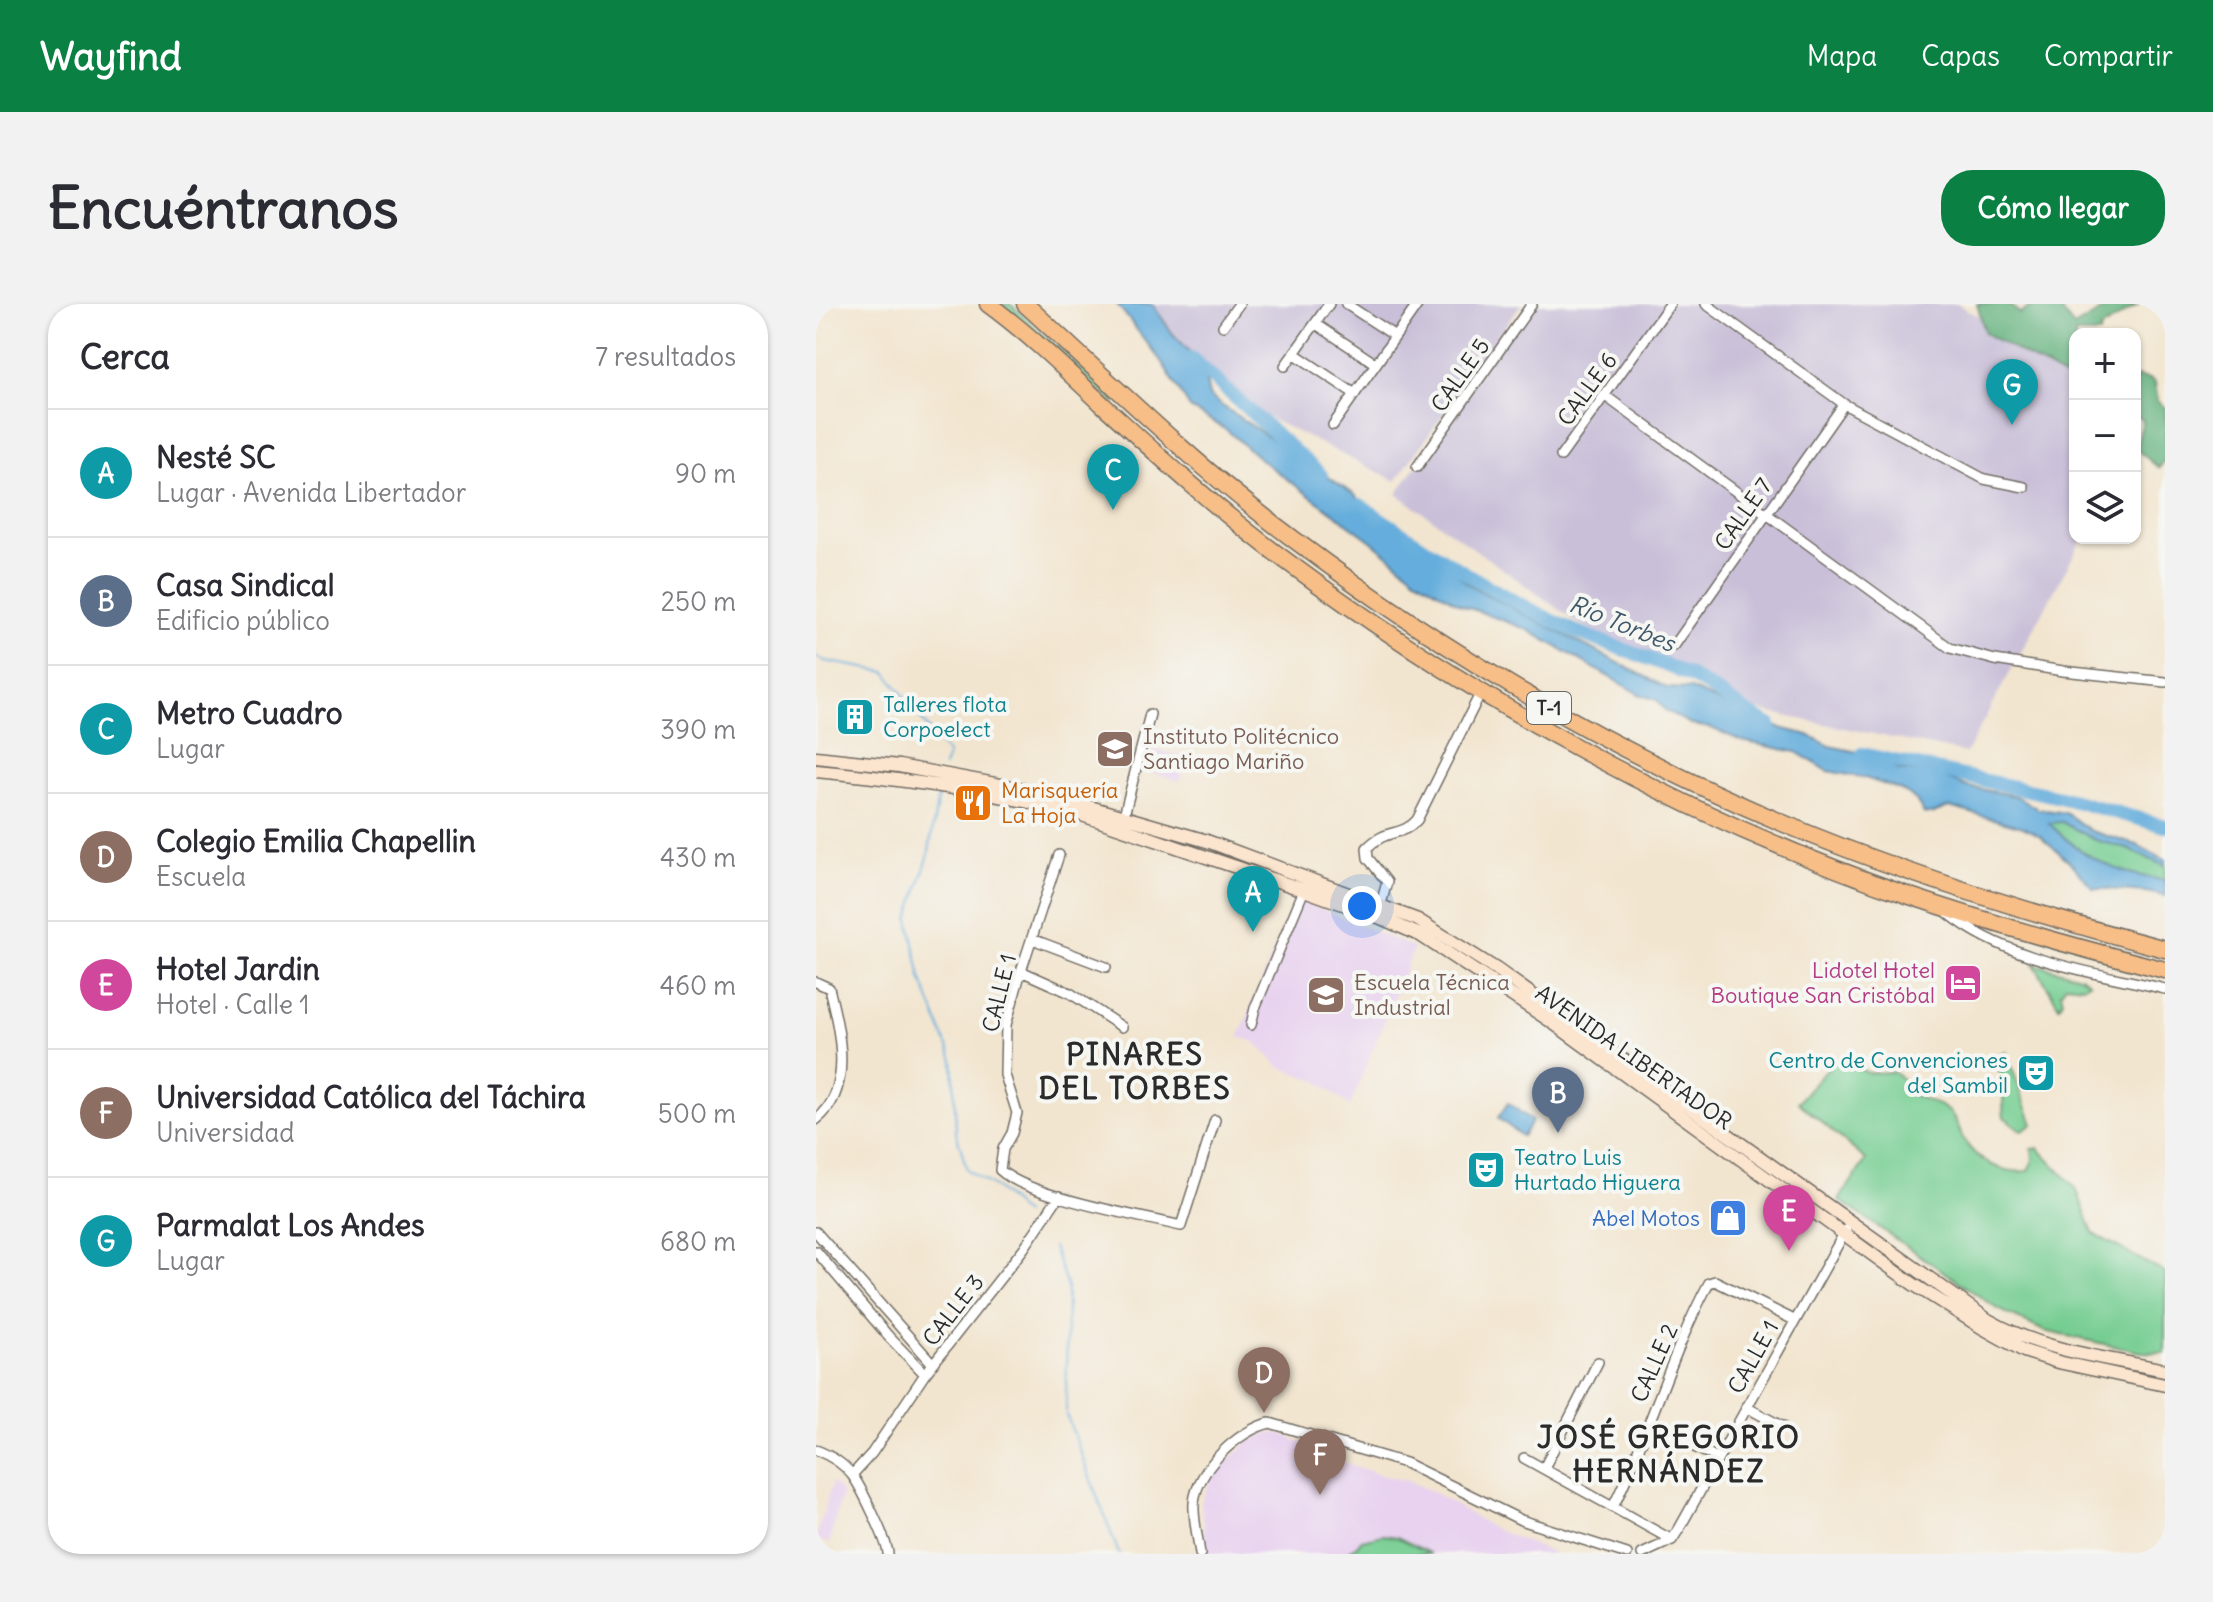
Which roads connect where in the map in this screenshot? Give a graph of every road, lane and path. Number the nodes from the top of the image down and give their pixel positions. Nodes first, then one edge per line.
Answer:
1 (988, 304) edge
2 (1025, 304) edge
3 (1239, 304) edge
4 (1329, 304) edge
5 (1346, 304) edge
6 (1418, 304) edge
7 (1532, 304) edge
8 (1670, 304) edge
9 (1706, 304) edge
10 (1316, 324) junction
11 (1223, 326) dead end
12 (1395, 336) junction
13 (1295, 354) junction
14 (1376, 364) junction
15 (1285, 366) dead end
16 (1355, 394) junction
17 (1604, 395) junction
18 (1844, 404) junction
19 (1333, 425) dead end
20 (1561, 456) dead end
21 (1417, 467) dead end
22 (2024, 487) dead end
23 (1766, 512) junction
24 (1674, 646) dead end
25 (2165, 682) edge
26 (1481, 692) junction
27 (1150, 714) dead end
28 (816, 757) edge
29 (816, 771) edge
30 (1123, 822) junction
31 (1059, 855) dead end
32 (1304, 890) junction
33 (1381, 904) junction
34 (1939, 906) junction
35 (1032, 939) junction
36 (2165, 949) edge
37 (1106, 967) dead end
38 (2165, 970) edge
39 (1021, 971) junction
40 (816, 982) edge
41 (2165, 989) edge
42 (1251, 1025) dead end
43 (1122, 1027) dead end
44 (816, 1120) edge
45 (1215, 1120) dead end
46 (1059, 1196) junction
47 (1848, 1228) junction
48 (816, 1232) edge
49 (816, 1251) edge
50 (1794, 1320) junction
51 (1598, 1362) dead end
52 (933, 1364) junction
53 (2165, 1370) edge
54 (925, 1374) junction
55 (2165, 1385) edge
56 (1746, 1407) junction
57 (1647, 1425) junction
58 (1783, 1427) dead end
59 (816, 1450) edge
60 (1524, 1458) dead end
61 (1718, 1458) junction
62 (1544, 1468) junction
63 (852, 1475) junction
64 (1613, 1507) junction
65 (1672, 1540) junction
66 (888, 1554) edge
67 (1200, 1554) edge
68 (1627, 1554) edge
69 (1642, 1554) edge

1 - 26 highway, T-1
2 - 36 highway, T-1
3 - 11 street
4 - 10 street
5 - 12 street
6 - 12 street
7 - 21 street, CALLE 5
8 - 17 street, CALLE 6
9 - 18 street
10 - 13 street
10 - 14 street
12 - 14 street
13 - 15 street
13 - 16 street
14 - 16 street
16 - 19 street
17 - 20 street, CALLE 6
17 - 23 street
18 - 22 street
18 - 23 street, CALLE 7
23 - 24 street, CALLE 7
23 - 25 street
26 - 33 street
26 - 34 highway, T-1
27 - 30 street
28 - 30 main road, AVENIDA LIBERTADOR
29 - 30 main road, AVENIDA LIBERTADOR
30 - 32 main road, AVENIDA LIBERTADOR
30 - 33 main road, AVENIDA LIBERTADOR
31 - 35 street, CALLE 1
32 - 42 street
32 - 47 main road, AVENIDA LIBERTADOR
33 - 47 main road, AVENIDA LIBERTADOR
34 - 38 highway, T-1
34 - 41 street
35 - 37 street
35 - 39 street, CALLE 1
39 - 43 street
39 - 46 street, CALLE 1
40 - 44 street
45 - 46 street
46 - 52 street, CALLE 3
47 - 50 street, CALLE 1
47 - 53 main road, AVENIDA LIBERTADOR
47 - 55 main road, AVENIDA LIBERTADOR
48 - 52 street
49 - 54 street
50 - 56 street, CALLE 1
50 - 57 street, CALLE 2
51 - 62 street
52 - 54 street, CALLE 3
54 - 63 street, CALLE 3
56 - 58 street
56 - 61 street, CALLE 1
57 - 61 street
57 - 64 street, CALLE 2
59 - 63 street
60 - 62 street
61 - 65 street, CALLE 1
62 - 64 street
63 - 66 street
64 - 65 street
65 - 69 street
67 - 68 street

